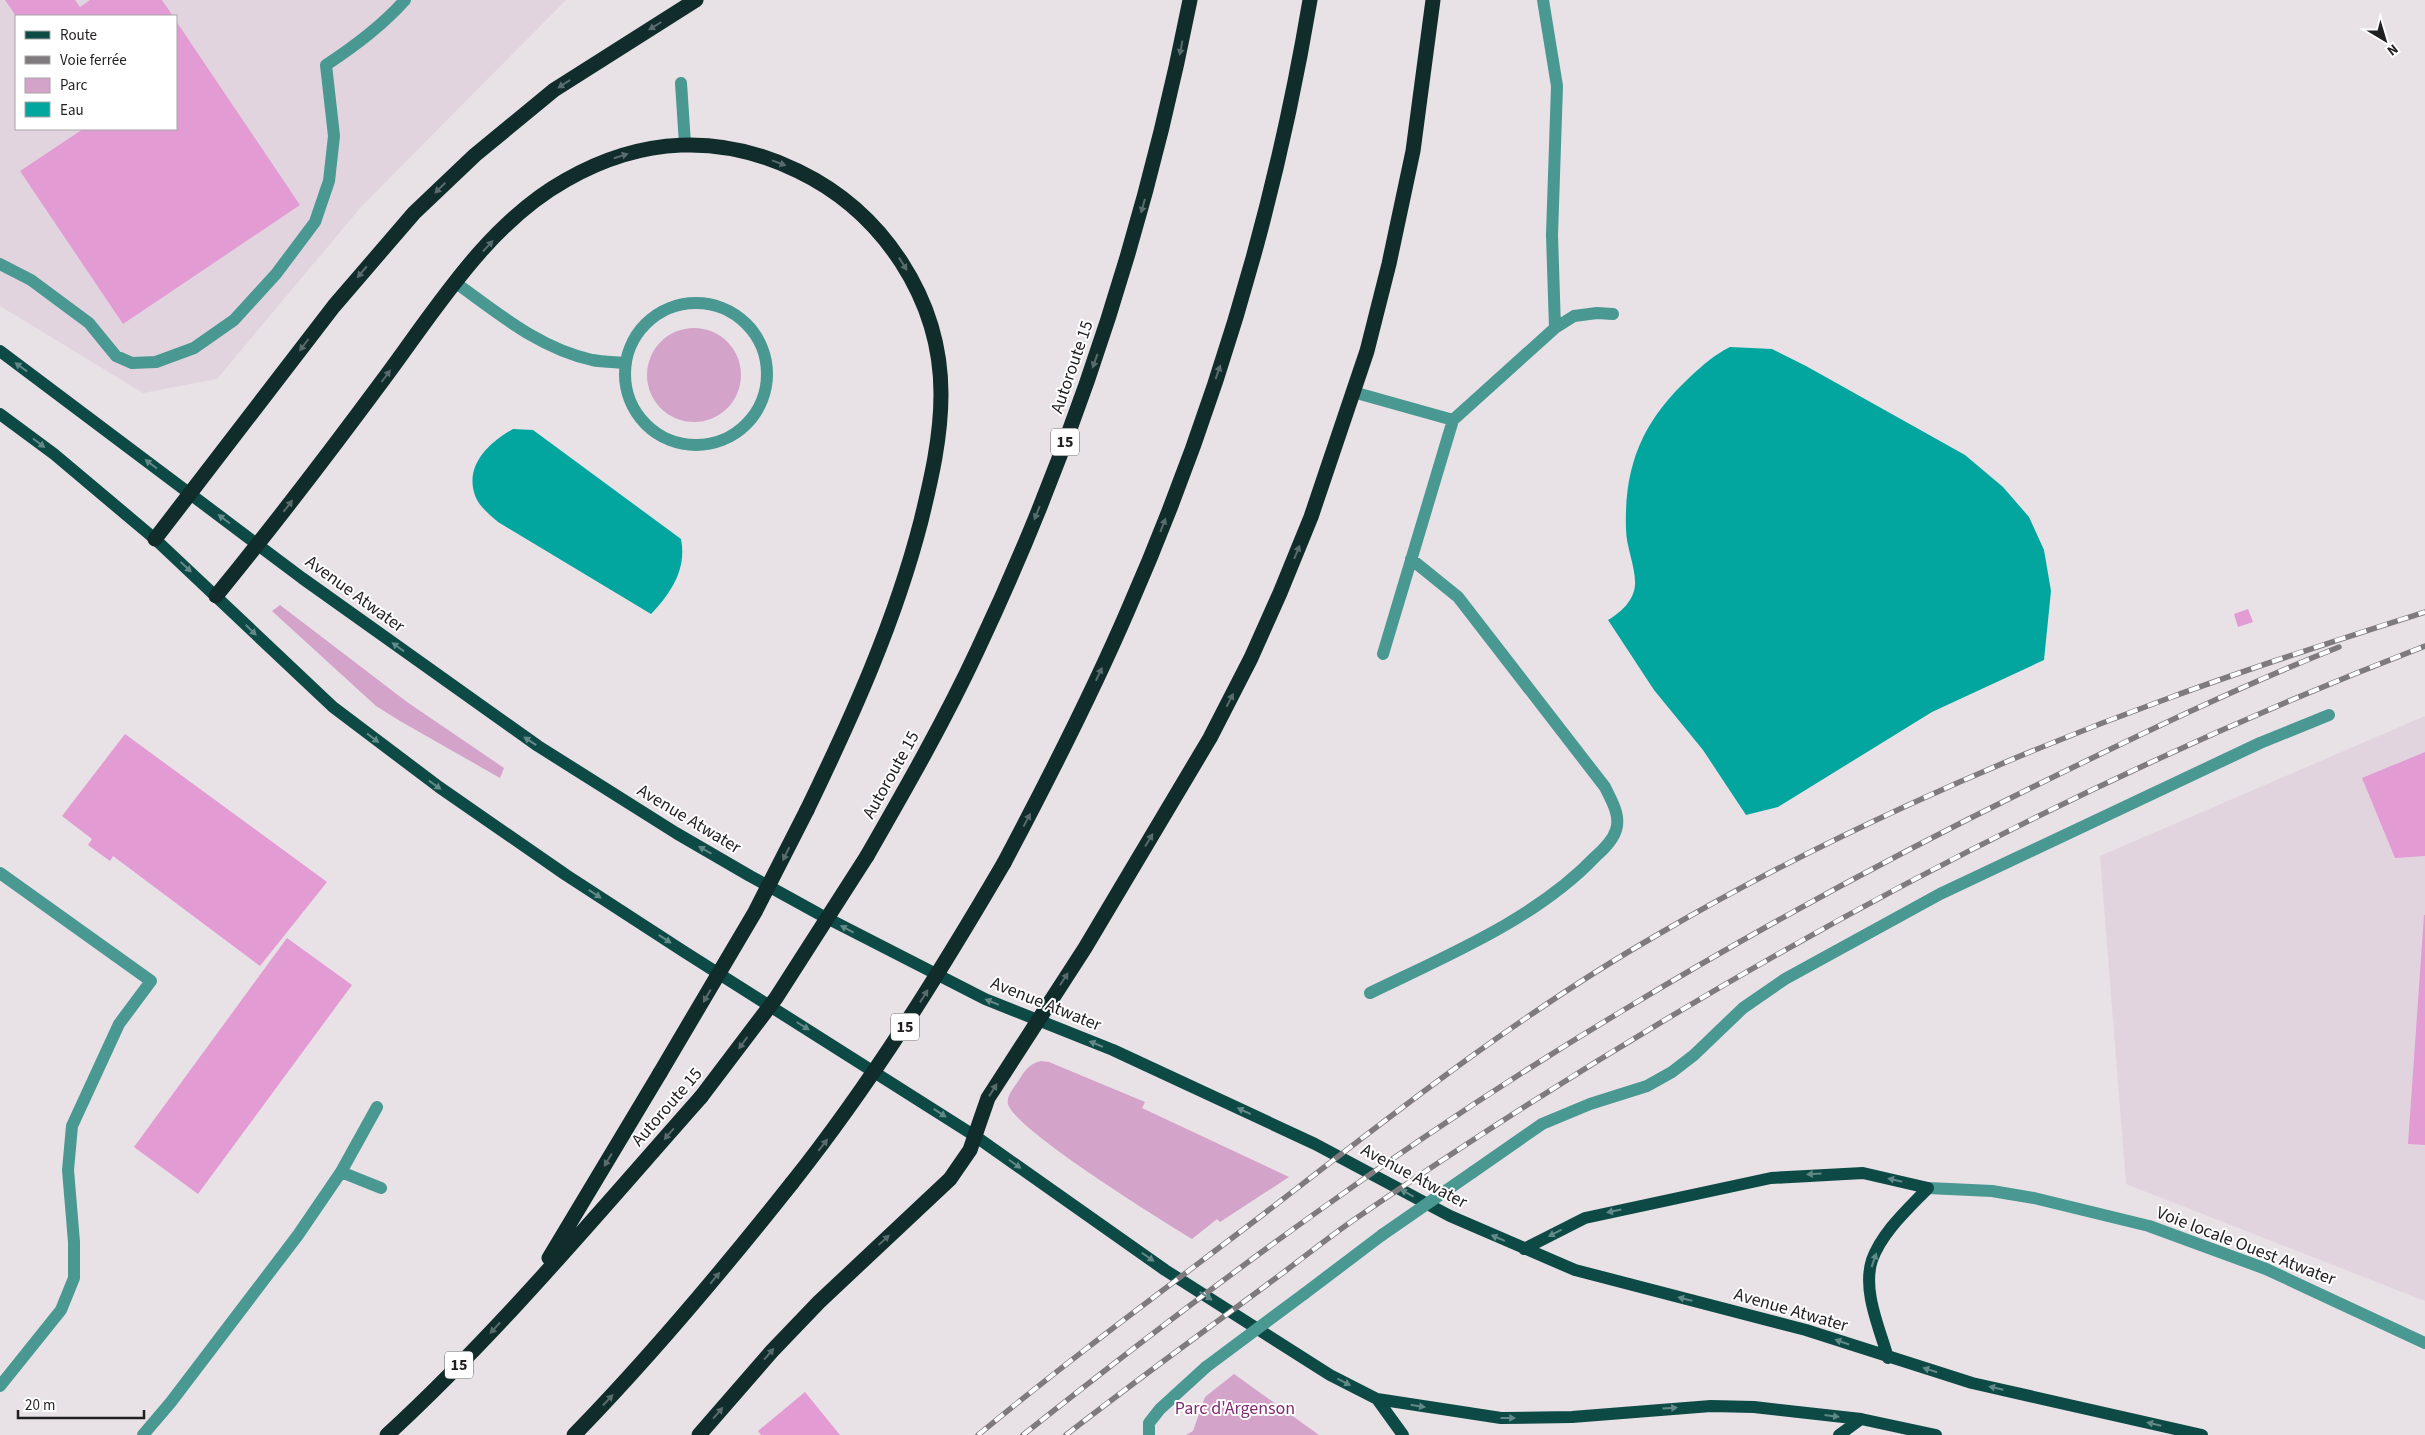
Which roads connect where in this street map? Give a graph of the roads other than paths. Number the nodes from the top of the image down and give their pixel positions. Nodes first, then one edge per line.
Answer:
1 (405, 0) edge
2 (696, 0) edge
3 (1190, 0) edge
4 (1310, 0) edge
5 (1432, 0) edge
6 (1542, 0) edge
7 (682, 83) dead end
8 (685, 144) junction
9 (0, 264) edge
10 (456, 283) junction
11 (1613, 314) dead end
12 (1555, 328) junction
13 (0, 351) edge
14 (626, 363) junction
15 (1353, 392) junction
16 (0, 414) edge
17 (1453, 420) junction
18 (190, 494) junction
19 (155, 539) junction
20 (258, 545) junction
21 (1411, 559) junction
22 (216, 596) junction
23 (1382, 654) dead end
24 (2329, 714) dead end
25 (0, 873) edge
26 (1370, 993) dead end
27 (1038, 1020) junction
28 (377, 1107) dead end
29 (975, 1136) junction
30 (341, 1172) junction
31 (381, 1188) dead end
32 (1928, 1188) junction
33 (1524, 1249) junction
34 (529, 1292) junction
35 (2425, 1343) edge
36 (1888, 1358) junction
37 (0, 1386) edge
38 (1377, 1399) junction
39 (1861, 1419) junction
40 (144, 1435) edge
41 (386, 1435) edge
42 (574, 1435) edge
43 (699, 1435) edge
44 (1149, 1435) edge
45 (1404, 1435) edge
46 (1839, 1435) edge
47 (1936, 1435) edge
48 (2202, 1435) edge

1 - 9 street
2 -> 18 highway
3 -> 34 highway, Autoroute 15 / 15, bridge
42 -> 4 highway, 15, bridge
5 - 15 highway
6 - 12 street
7 - 8 street
10 -> 8 highway
8 -> 34 highway, bridge
10 - 14 street
20 -> 10 highway
11 - 12 street
12 - 17 street
18 -> 13 main road, Avenue Atwater
14 - 14 street
15 - 17 street
27 -> 15 highway
16 -> 19 main road
17 - 21 street
18 - 19 highway
20 -> 18 main road, Avenue Atwater
19 -> 22 main road
20 - 22 highway
27 -> 20 main road, Avenue Atwater
21 - 23 street
21 - 26 street
22 -> 29 main road
24 - 44 street, bridge
25 - 37 street
29 -> 27 highway
33 -> 27 main road, Avenue Atwater
28 - 30 street
29 -> 38 main road
43 -> 29 highway
30 - 31 street
30 - 40 street
32 -> 33 main road
32 - 35 street, Voie locale Ouest Atwater
36 -> 32 main road
36 -> 33 main road, Avenue Atwater
34 -> 41 highway, Autoroute 15 / 15
48 -> 36 main road, Avenue Atwater
38 -> 39 main road
38 - 45 main road
39 - 46 main road
39 - 47 main road

